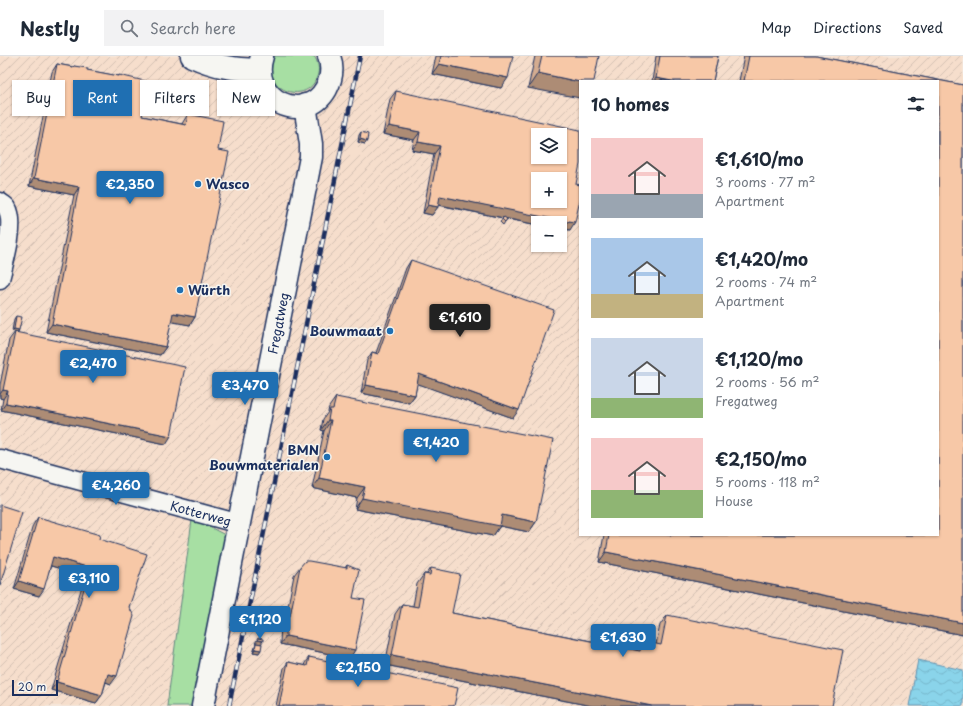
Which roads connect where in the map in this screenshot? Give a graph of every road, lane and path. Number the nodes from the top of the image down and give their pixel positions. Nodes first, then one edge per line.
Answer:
1 (192, 56) edge
2 (329, 56) edge
3 (260, 63) edge
4 (305, 105) junction
5 (0, 202) edge
6 (0, 279) edge
7 (0, 459) edge
8 (240, 524) junction
9 (203, 706) edge

1 - 3 street
2 - 4 street
3 - 4 street
4 - 8 street, Fregatweg
5 - 6 street
7 - 8 street, Kotterweg
8 - 9 street, Fregatweg

